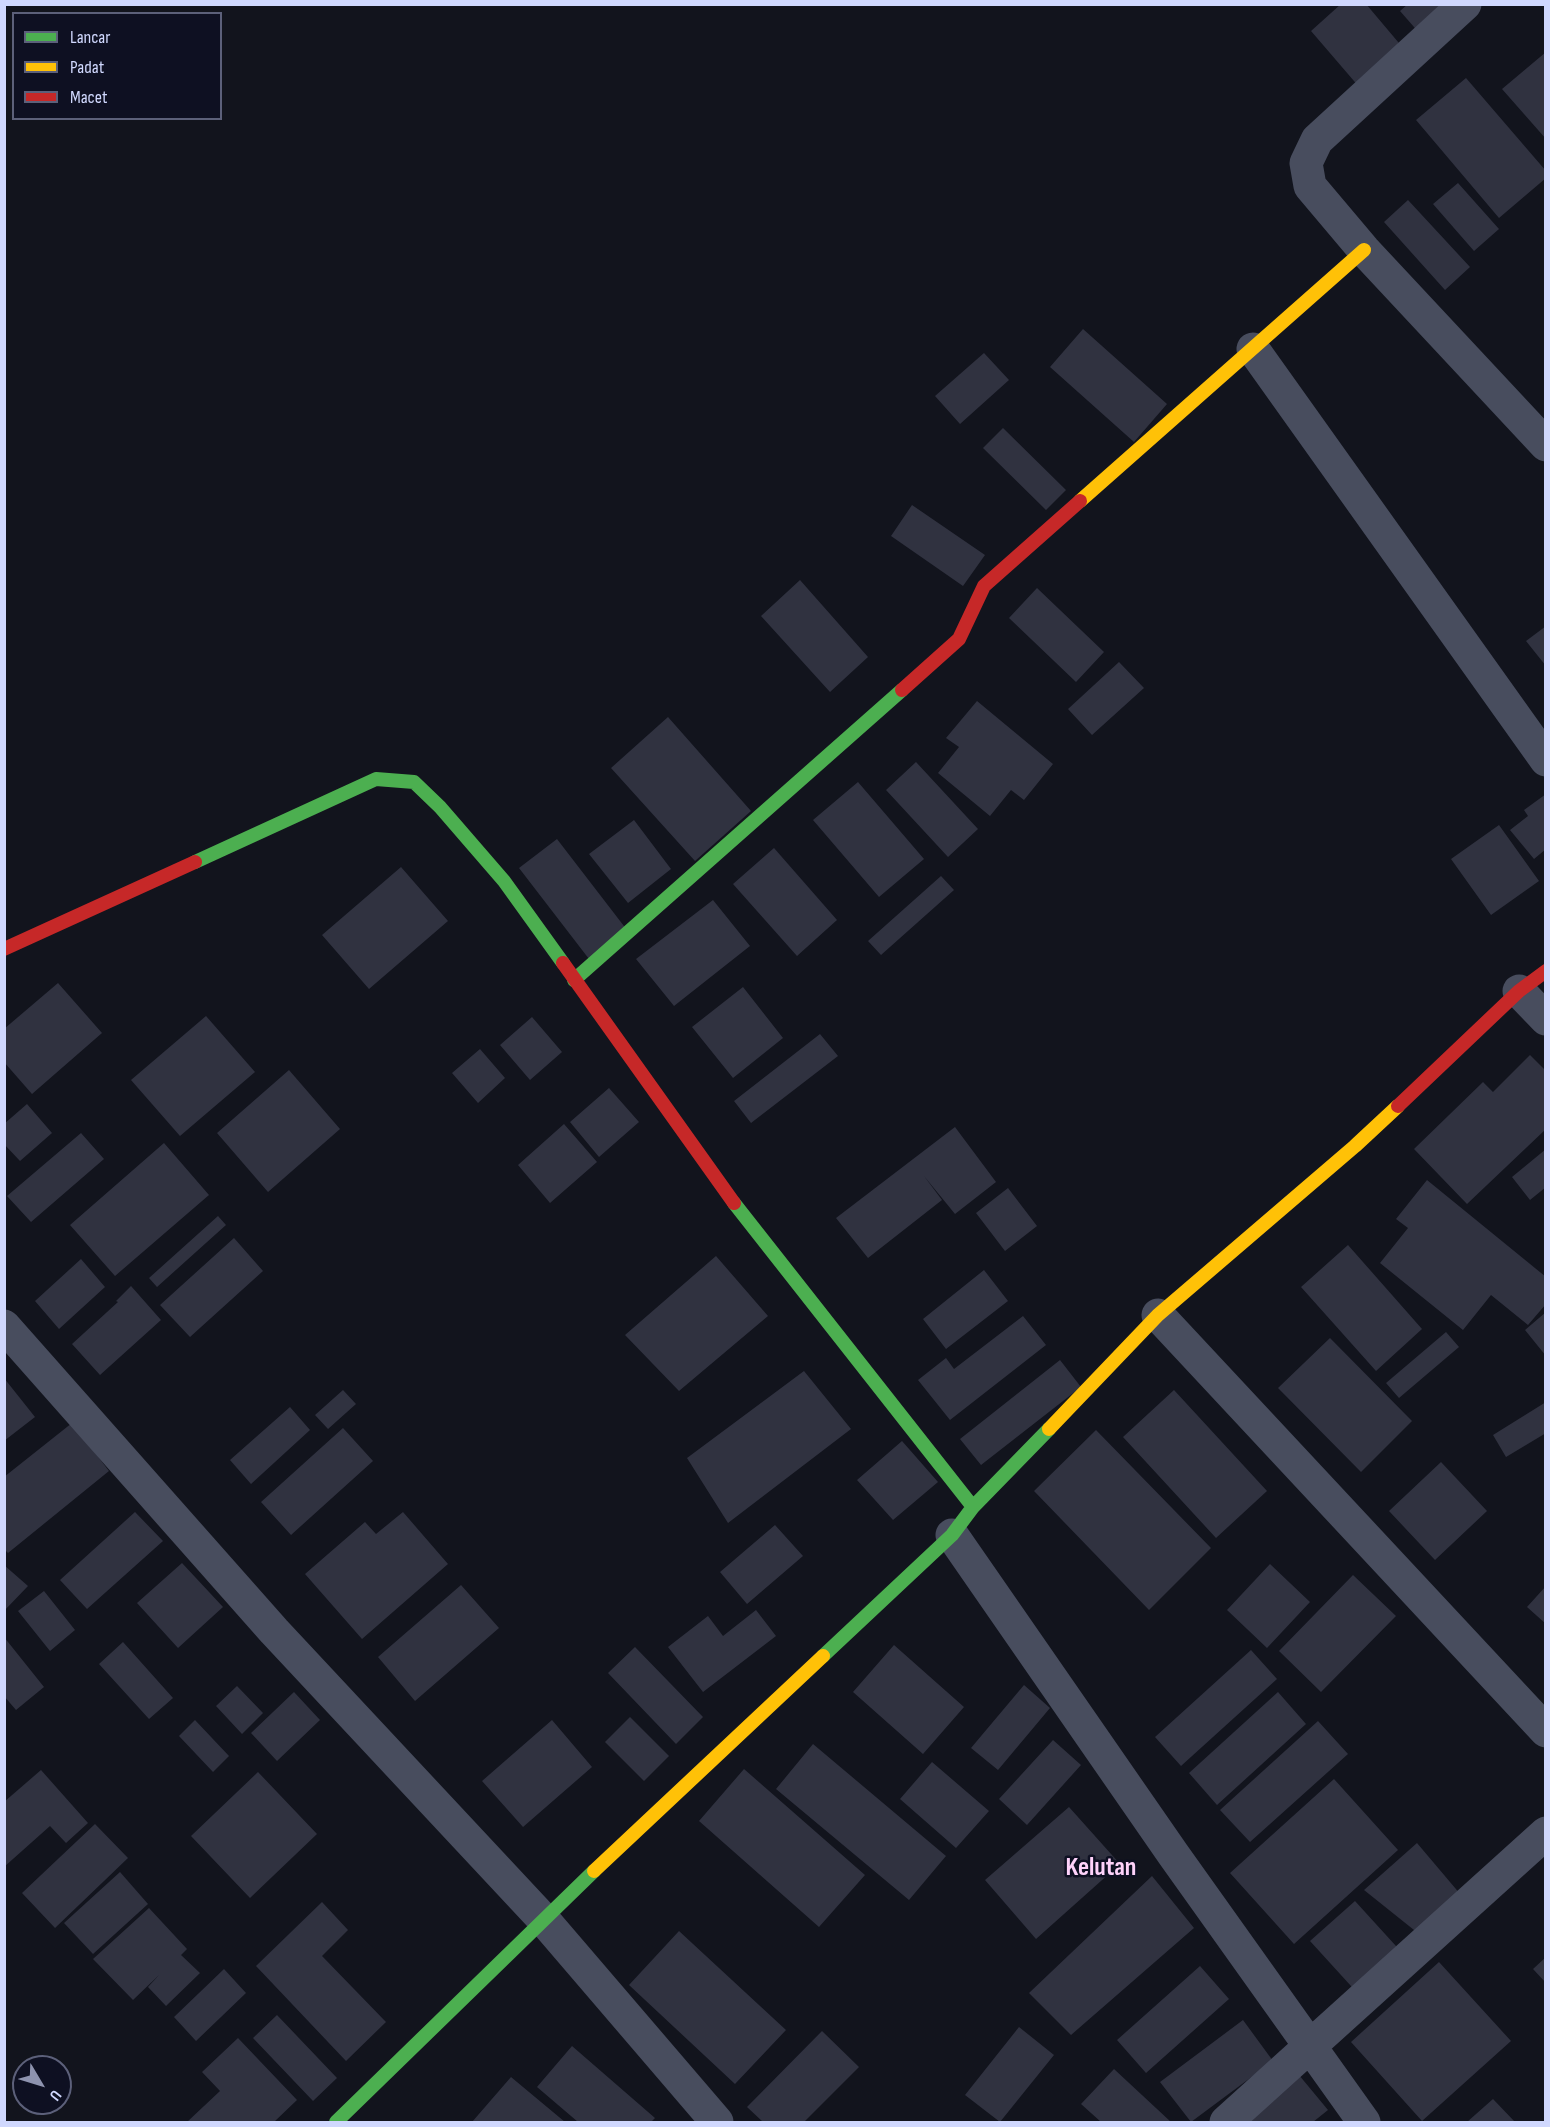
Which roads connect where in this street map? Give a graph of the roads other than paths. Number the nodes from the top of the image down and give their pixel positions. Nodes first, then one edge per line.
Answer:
1 (1465, 4) edge
2 (1364, 250) junction
3 (1253, 349) junction
4 (1545, 445) edge
5 (1545, 760) edge
6 (4, 949) edge
7 (1545, 971) edge
8 (574, 980) junction
9 (1519, 991) junction
10 (1545, 1019) edge
11 (1158, 1315) junction
12 (4, 1326) edge
13 (972, 1507) junction
14 (952, 1535) junction
15 (1545, 1731) edge
16 (1545, 1833) edge
17 (543, 1919) junction
18 (1309, 2046) junction
19 (336, 2122) edge
20 (717, 2122) edge
21 (1226, 2122) edge
22 (1364, 2122) edge

1 - 2 street
2 - 3 street
2 - 4 street
3 - 5 street
3 - 8 street
6 - 8 street
7 - 9 street
8 - 13 street
9 - 10 street
9 - 11 street
11 - 13 street
11 - 15 street
12 - 17 street
13 - 14 street
14 - 17 street
14 - 18 street
16 - 18 street
17 - 19 street
17 - 20 street
18 - 21 street
18 - 22 street

